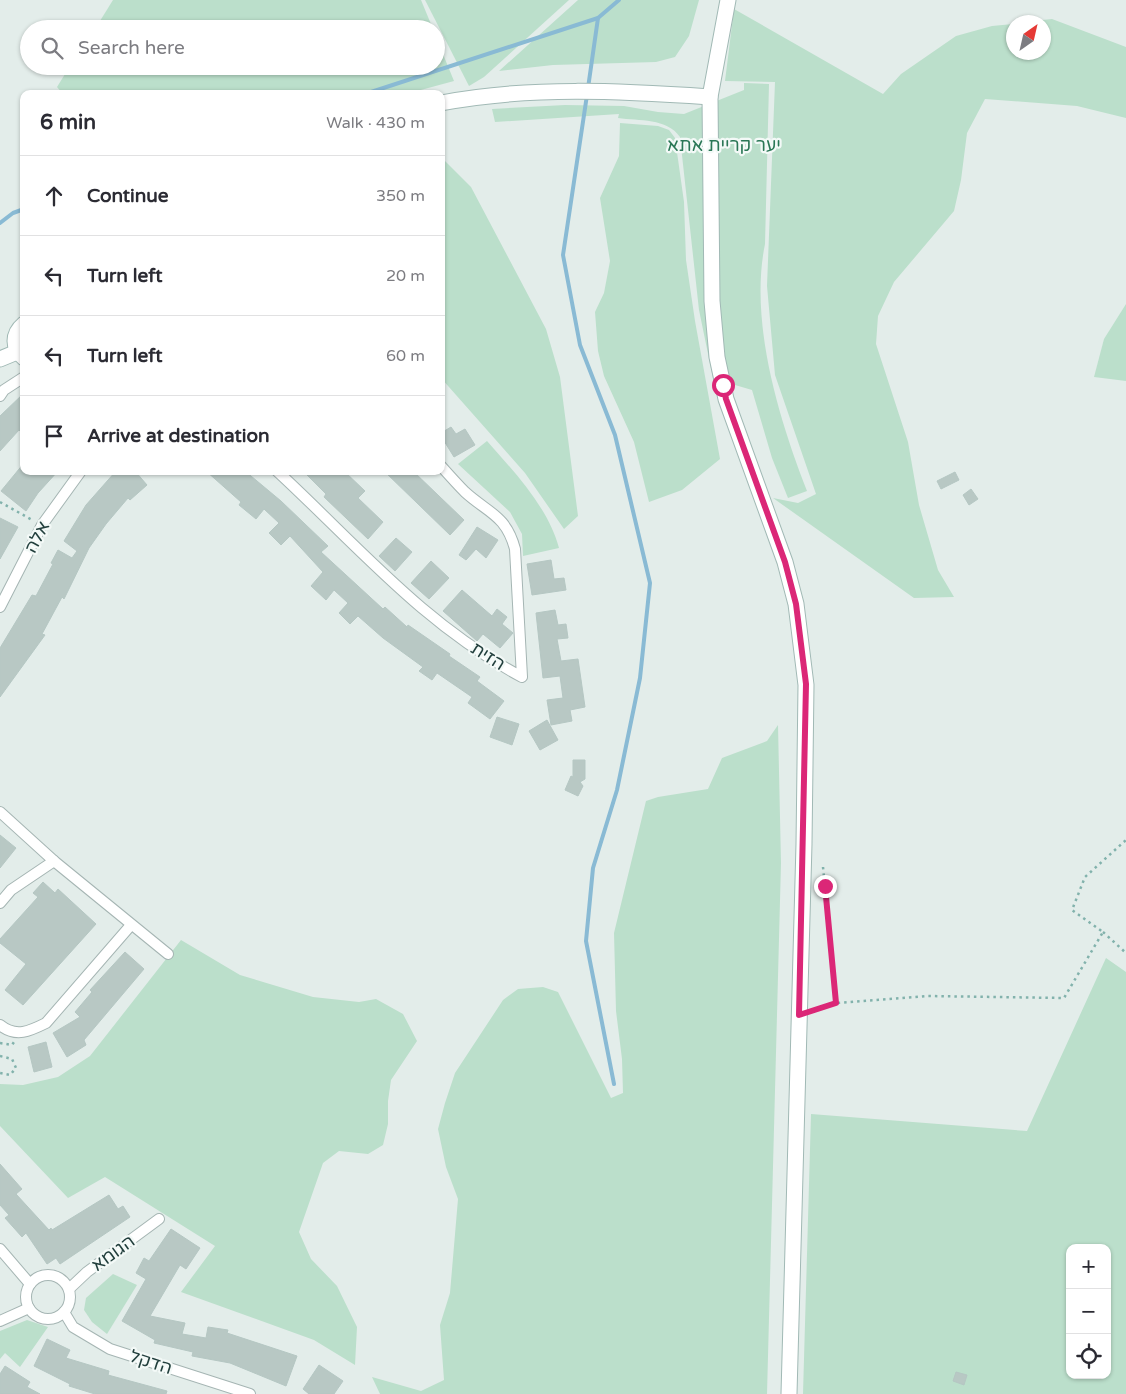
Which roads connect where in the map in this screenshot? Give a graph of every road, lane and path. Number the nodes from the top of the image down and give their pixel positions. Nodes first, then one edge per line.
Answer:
1 (728, 0) edge
2 (710, 97) junction
3 (445, 101) edge
4 (20, 329) edge
5 (20, 354) edge
6 (20, 355) edge
7 (0, 359) edge
8 (20, 380) edge
9 (0, 396) edge
10 (445, 470) edge
11 (78, 475) edge
12 (281, 475) edge
13 (0, 502) edge
14 (42, 525) junction
15 (0, 607) edge
16 (0, 812) edge
17 (1126, 840) edge
18 (54, 861) junction
19 (823, 867) dead end
20 (0, 902) edge
21 (131, 925) junction
22 (1103, 932) junction
23 (1126, 952) edge
24 (168, 954) dead end
25 (836, 1003) junction
26 (799, 1015) junction
27 (0, 1025) edge
28 (0, 1056) edge
29 (0, 1073) edge
30 (159, 1219) dead end
31 (0, 1249) edge
32 (30, 1284) junction
33 (69, 1289) junction
34 (29, 1308) junction
35 (64, 1312) junction
36 (0, 1321) edge
37 (250, 1394) edge
38 (789, 1394) edge

1 - 2 main road
2 - 3 main road
2 - 26 main road
4 - 5 main road
6 - 7 main road
8 - 9 street
10 - 12 street, הזית
11 - 14 street, אלה
13 - 14 path
14 - 15 street, אלה
16 - 18 street
17 - 22 path
18 - 20 street
18 - 21 street
19 - 25 path
21 - 24 street
21 - 27 street
22 - 23 path
22 - 25 path
25 - 26 path
26 - 38 main road
28 - 29 path
30 - 33 street, הגומא
31 - 32 street
32 - 33 street
32 - 34 street
33 - 35 street
34 - 35 street
34 - 36 street
35 - 37 street, הדקל

